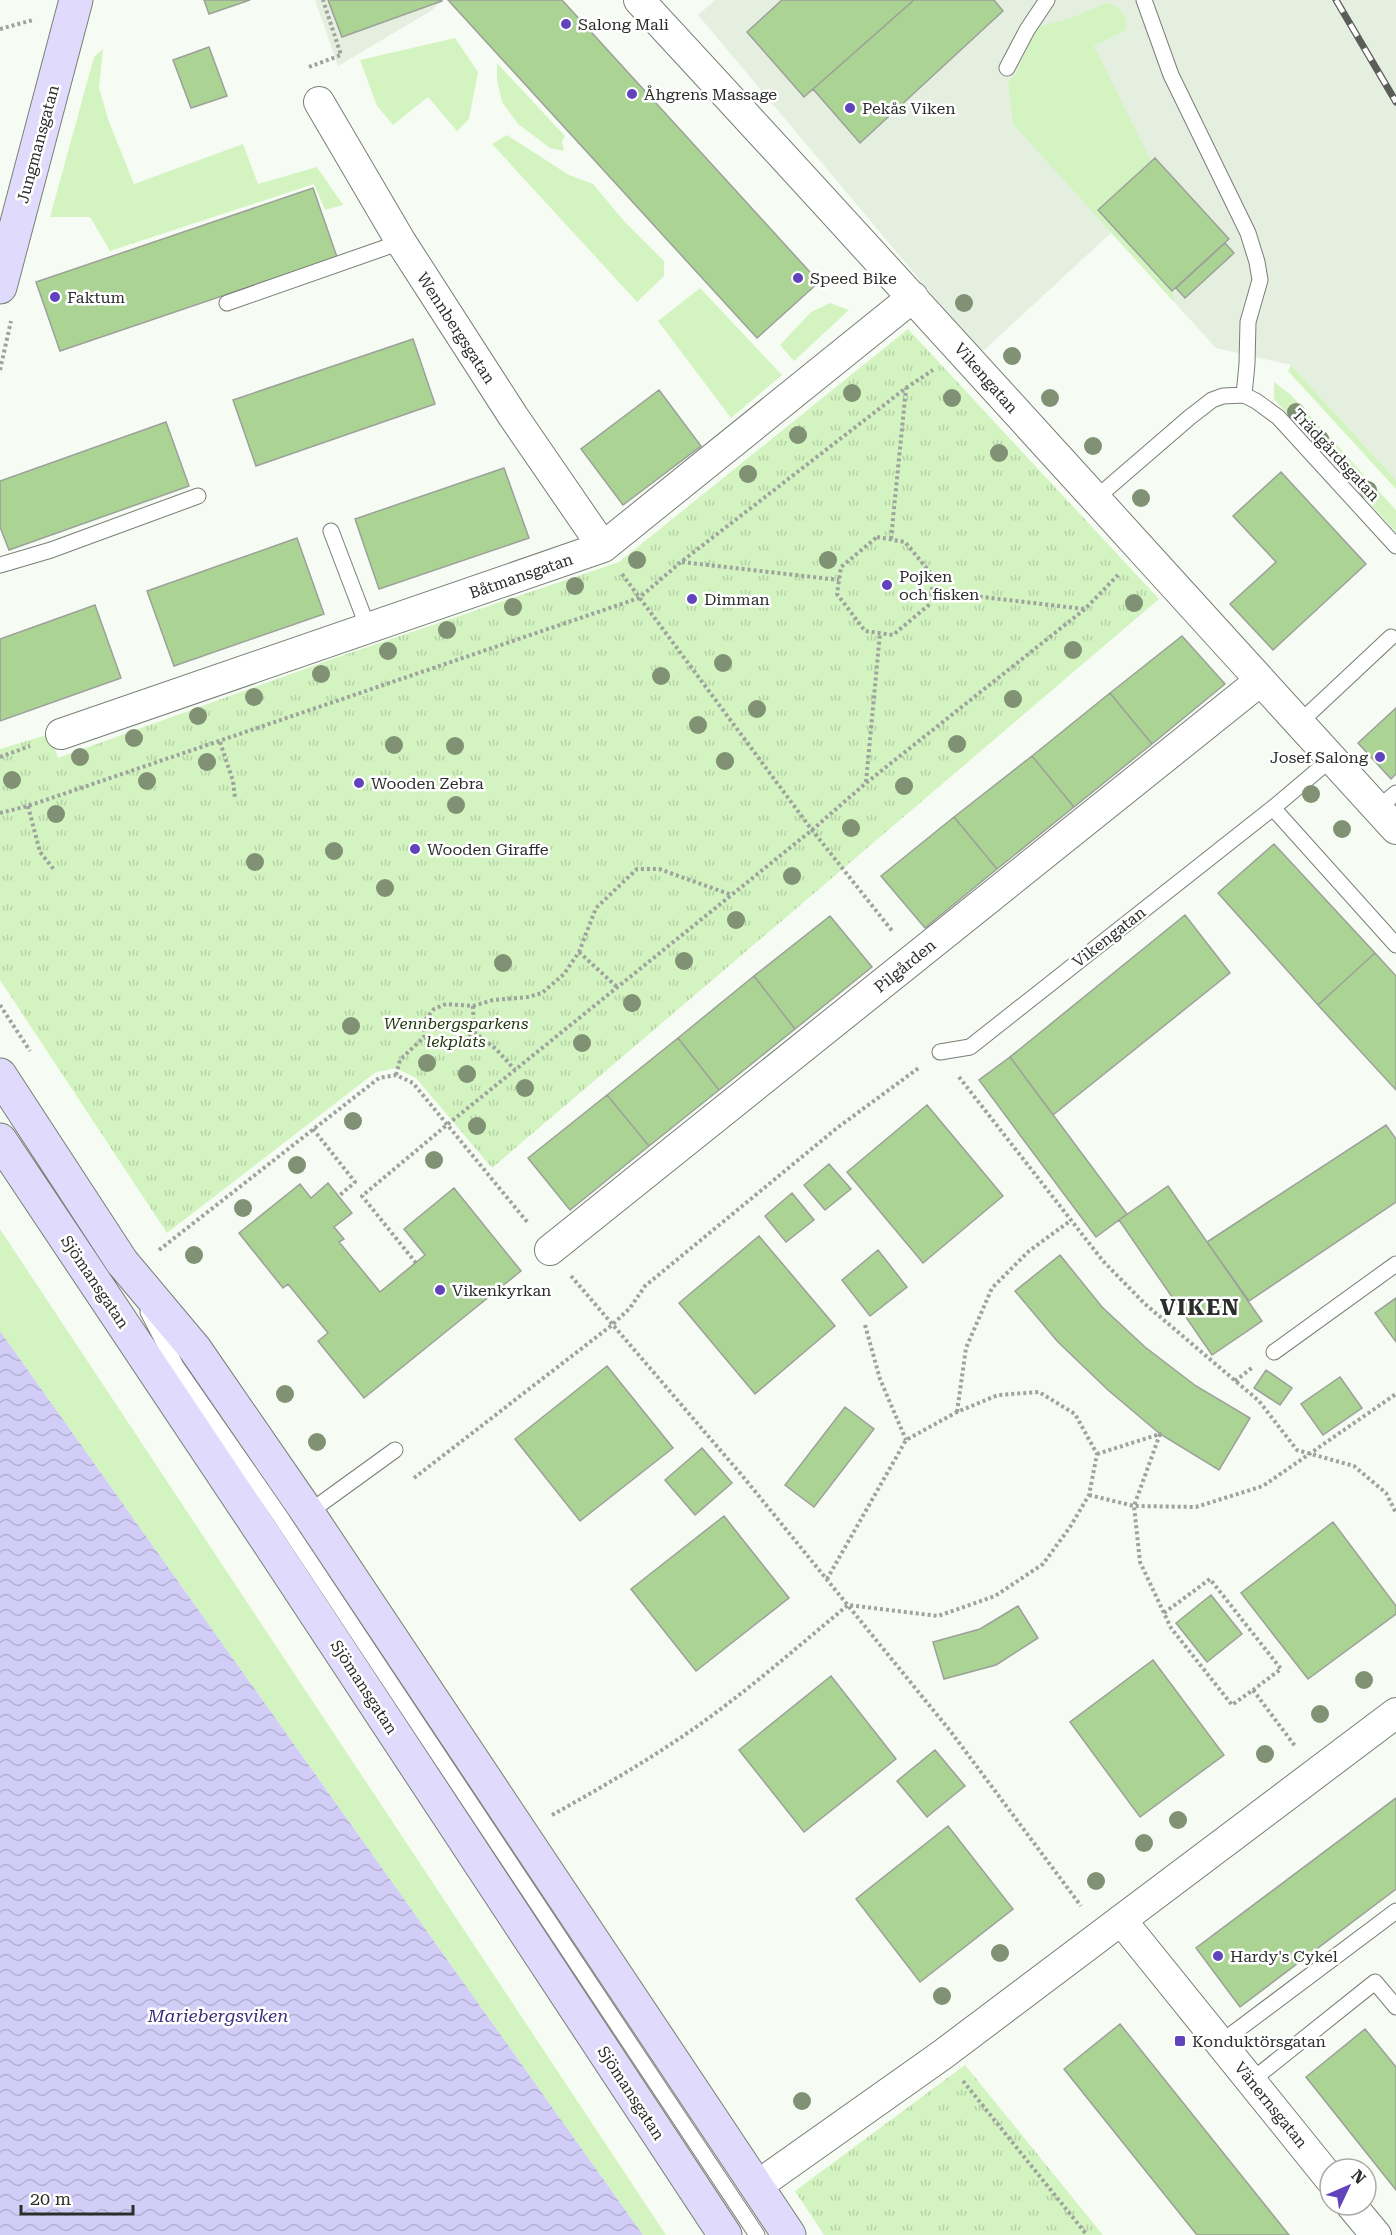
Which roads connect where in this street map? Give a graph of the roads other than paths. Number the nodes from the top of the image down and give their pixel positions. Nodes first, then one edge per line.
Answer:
1 (76, 0) edge
2 (639, 0) edge
3 (1047, 0) edge
4 (1144, 0) edge
5 (1007, 68) dead end
6 (319, 102) road end
7 (401, 242) junction
8 (3, 266) edge
9 (913, 297) junction
10 (227, 303) dead end
11 (1244, 395) junction
12 (198, 496) dead end
13 (1095, 499) junction
14 (331, 531) dead end
15 (1396, 546) edge
16 (603, 547) junction
17 (0, 565) edge
18 (368, 628) junction
19 (1391, 637) dead end
20 (1260, 681) junction
21 (1298, 724) junction
22 (62, 734) dead end
23 (1331, 759) junction
24 (1273, 808) junction
25 (1390, 810) edge
26 (1396, 945) edge
27 (940, 1052) road end
28 (0, 1075) edge
29 (0, 1140) edge
30 (549, 1250) road end
31 (122, 1262) junction
32 (1396, 1264) edge
33 (1274, 1352) dead end
34 (395, 1450) dead end
35 (308, 1513) junction
36 (1396, 1713) edge
37 (1396, 1911) edge
38 (1111, 1927) junction
39 (1396, 2007) edge
40 (1220, 2043) junction
41 (1251, 2081) junction
42 (1318, 2164) edge
43 (757, 2186) junction
44 (1361, 2217) edge
45 (725, 2235) edge
46 (757, 2235) edge
47 (789, 2235) edge
48 (1376, 2235) edge

1 - 8 street, Jungmansgatan
2 - 9 street, Vikengatan
3 - 5 lane
4 - 11 lane
6 - 7 street, Wennbergsgatan
7 - 10 lane
7 - 16 street, Wennbergsgatan
9 - 13 street, Vikengatan
9 - 16 street, Båtmansgatan
11 - 13 lane
11 - 15 lane, Trädgårdsgatan
12 - 17 lane
13 - 20 street, Vikengatan
14 - 18 lane
16 - 18 street, Båtmansgatan
18 - 22 street, Båtmansgatan
19 - 21 lane
20 - 21 street, Vikengatan
20 - 30 street, Pilgården
21 - 23 street, Vikengatan
23 - 24 lane, Vikengatan
23 - 25 street, Vikengatan
24 - 26 lane
24 - 27 lane, Vikengatan
28 - 31 street, Sjömansgatan
29 - 45 street, Sjömansgatan
31 - 35 street, Sjömansgatan
31 - 46 lane, Sjömansgatan
32 - 33 lane
34 - 35 lane
35 - 43 street, Sjömansgatan
36 - 38 street
37 - 40 lane
38 - 40 street, Vänernsgatan
38 - 43 street
39 - 41 lane
40 - 41 street, Vänernsgatan
41 - 42 street, Vänernsgatan
43 - 47 street, Sjömansgatan
44 - 48 street

